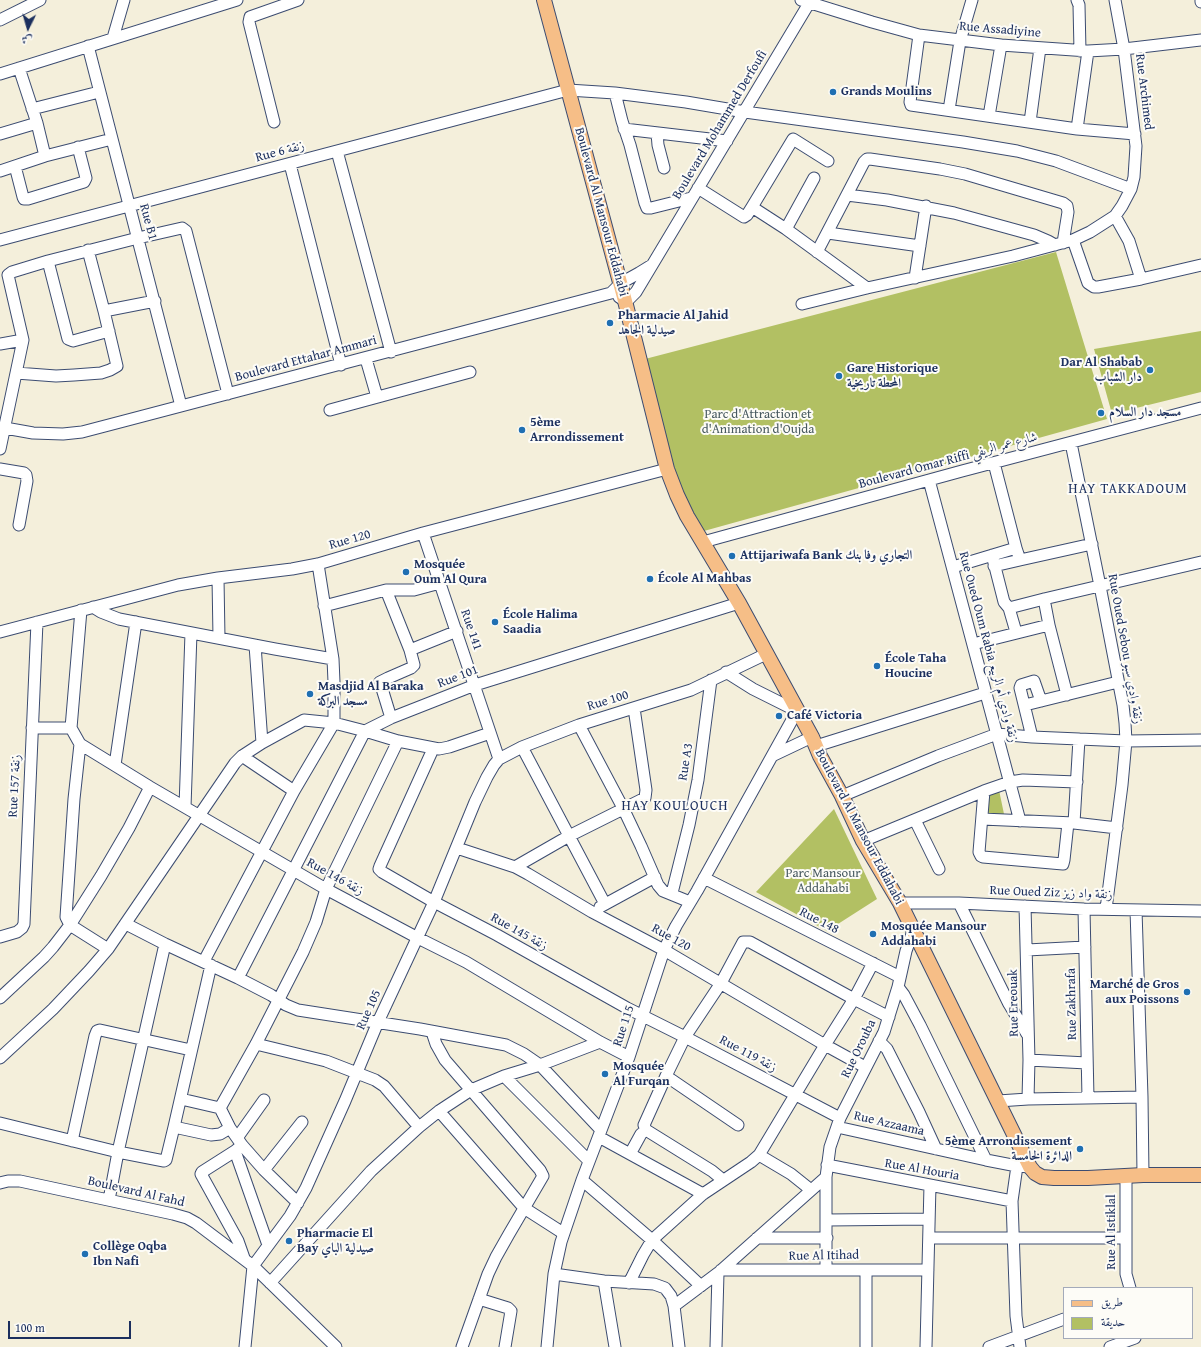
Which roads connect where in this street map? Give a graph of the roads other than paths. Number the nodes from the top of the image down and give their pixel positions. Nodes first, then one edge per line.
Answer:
1 (40, 0) edge
2 (124, 0) edge
3 (237, 0) edge
4 (298, 0) edge
5 (544, 0) edge
6 (972, 0) edge
7 (1077, 0) edge
8 (1115, 0) edge
9 (807, 1) edge
10 (0, 20) edge
11 (919, 35) junction
12 (113, 38) junction
13 (1201, 40) edge
14 (960, 41) junction
15 (1001, 45) junction
16 (88, 46) junction
17 (1040, 48) junction
18 (1124, 50) junction
19 (1084, 51) junction
20 (19, 68) junction
21 (0, 74) edge
22 (568, 90) junction
23 (100, 92) junction
24 (615, 93) junction
25 (32, 109) junction
26 (949, 110) junction
27 (745, 112) junction
28 (989, 116) junction
29 (274, 122) dead end
30 (1030, 122) junction
31 (37, 123) junction
32 (624, 129) junction
33 (1077, 129) junction
34 (657, 133) junction
35 (0, 134) edge
36 (1135, 134) junction
37 (112, 138) junction
38 (727, 141) junction
39 (78, 147) junction
40 (337, 151) junction
41 (45, 156) junction
42 (828, 160) dead end
43 (290, 164) junction
44 (15, 166) junction
45 (664, 168) dead end
46 (0, 170) edge
47 (814, 178) dead end
48 (698, 188) junction
49 (1131, 189) junction
50 (847, 195) junction
51 (691, 198) junction
52 (926, 206) junction
53 (130, 207) junction
54 (752, 207) junction
55 (1115, 216) junction
56 (786, 230) junction
57 (828, 233) junction
58 (138, 238) junction
59 (0, 240) edge
60 (1064, 243) junction
61 (920, 246) junction
62 (88, 250) junction
63 (817, 252) junction
64 (48, 261) junction
65 (652, 264) junction
66 (1201, 265) edge
67 (915, 278) junction
68 (1141, 279) junction
69 (616, 288) junction
70 (867, 288) junction
71 (155, 301) junction
72 (625, 301) junction
73 (802, 304) dead end
74 (104, 311) junction
75 (109, 331) junction
76 (23, 340) junction
77 (0, 344) edge
78 (391, 352) junction
79 (366, 359) junction
80 (341, 365) junction
81 (470, 372) dead end
82 (16, 373) junction
83 (228, 394) junction
84 (377, 397) junction
85 (181, 406) junction
86 (1201, 408) edge
87 (330, 410) dead end
88 (5, 428) junction
89 (1071, 443) junction
90 (0, 449) edge
91 (994, 463) junction
92 (0, 469) edge
93 (667, 469) junction
94 (929, 480) junction
95 (19, 525) dead end
96 (422, 533) junction
97 (703, 542) junction
98 (1092, 544) junction
99 (1016, 548) junction
100 (992, 555) junction
101 (1020, 560) junction
102 (1201, 562) edge
103 (318, 564) junction
104 (994, 566) junction
105 (953, 567) junction
106 (218, 578) junction
107 (440, 583) junction
108 (1100, 586) junction
109 (386, 590) junction
110 (1044, 599) junction
111 (739, 602) junction
112 (324, 606) junction
113 (93, 607) junction
114 (1009, 608) junction
115 (81, 610) junction
116 (37, 622) junction
117 (136, 622) junction
118 (1049, 625) junction
119 (457, 631) junction
120 (0, 632) edge
121 (1016, 632) junction
122 (191, 633) junction
123 (219, 638) junction
124 (973, 644) junction
125 (255, 645) junction
126 (410, 650) junction
127 (766, 654) junction
128 (332, 659) junction
129 (726, 672) junction
130 (711, 680) junction
131 (1118, 682) junction
132 (475, 685) junction
133 (985, 693) junction
134 (1067, 695) junction
135 (1041, 701) junction
136 (1024, 705) junction
137 (634, 708) junction
138 (798, 711) junction
139 (391, 718) junction
140 (334, 723) junction
141 (578, 725) junction
142 (32, 728) junction
143 (71, 728) junction
144 (365, 731) junction
145 (490, 733) junction
146 (997, 734) junction
147 (1032, 737) junction
148 (1079, 739) junction
149 (1201, 740) edge
150 (398, 741) junction
151 (814, 741) junction
152 (1126, 741) junction
153 (262, 743) junction
154 (80, 744) junction
155 (522, 747) junction
156 (433, 749) junction
157 (242, 756) junction
158 (772, 756) junction
159 (500, 759) junction
160 (115, 765) junction
161 (1010, 782) junction
162 (1077, 782) junction
163 (150, 787) junction
164 (294, 791) junction
165 (984, 791) junction
166 (842, 796) junction
167 (185, 807) junction
168 (623, 808) junction
169 (198, 815) junction
170 (982, 819) junction
171 (915, 820) junction
172 (1020, 821) junction
173 (1071, 823) junction
174 (1117, 828) junction
175 (569, 836) junction
176 (863, 841) junction
177 (457, 848) junction
178 (263, 852) junction
179 (515, 867) junction
180 (939, 869) dead end
181 (294, 870) junction
182 (655, 877) junction
183 (704, 878) junction
184 (326, 889) junction
185 (672, 893) junction
186 (434, 902) junction
187 (690, 902) junction
188 (900, 903) junction
189 (959, 903) junction
190 (605, 904) junction
191 (1025, 906) junction
192 (1084, 909) junction
193 (1106, 909) junction
194 (1136, 910) junction
195 (592, 912) junction
196 (1201, 912) edge
197 (126, 924) junction
198 (70, 925) junction
199 (913, 931) junction
200 (0, 937) edge
201 (418, 938) junction
202 (165, 944) junction
203 (1085, 947) junction
204 (108, 949) junction
205 (664, 950) junction
206 (1027, 950) junction
207 (207, 963) junction
208 (873, 963) junction
209 (238, 978) junction
210 (899, 982) junction
211 (721, 983) junction
212 (0, 998) edge
213 (854, 999) junction
214 (278, 1000) junction
215 (643, 1016) junction
216 (889, 1016) junction
217 (378, 1022) junction
218 (432, 1032) junction
219 (1028, 1034) junction
220 (685, 1036) junction
221 (144, 1040) junction
222 (880, 1041) junction
223 (600, 1042) junction
224 (256, 1044) junction
225 (825, 1045) junction
226 (191, 1050) junction
227 (629, 1057) junction
228 (0, 1058) edge
229 (1029, 1060) junction
230 (1087, 1063) junction
231 (540, 1065) junction
232 (865, 1067) junction
233 (357, 1073) junction
234 (504, 1076) junction
235 (666, 1076) junction
236 (470, 1090) junction
237 (795, 1094) junction
238 (1142, 1097) junction
239 (1088, 1098) junction
240 (180, 1099) junction
241 (1028, 1099) junction
242 (264, 1100) dead end
243 (998, 1101) junction
244 (220, 1108) junction
245 (439, 1112) junction
246 (302, 1122) dead end
247 (838, 1122) junction
248 (0, 1123) edge
249 (738, 1125) dead end
250 (174, 1127) junction
251 (419, 1127) junction
252 (230, 1128) junction
253 (646, 1130) junction
254 (600, 1134) junction
255 (72, 1141) junction
256 (238, 1144) junction
257 (936, 1149) junction
258 (118, 1152) junction
259 (630, 1154) junction
260 (759, 1155) junction
261 (986, 1160) junction
262 (589, 1161) junction
263 (827, 1165) junction
264 (1024, 1166) junction
265 (264, 1170) junction
266 (1126, 1175) junction
267 (1143, 1175) junction
268 (1201, 1175) edge
269 (826, 1177) junction
270 (582, 1180) junction
271 (723, 1180) junction
272 (0, 1183) edge
273 (930, 1185) junction
274 (811, 1190) junction
275 (703, 1194) junction
276 (109, 1200) junction
277 (1012, 1201) junction
278 (298, 1203) junction
279 (524, 1208) junction
280 (929, 1219) junction
281 (827, 1220) junction
282 (564, 1233) junction
283 (757, 1238) junction
284 (827, 1238) junction
285 (929, 1238) junction
286 (1013, 1238) junction
287 (1126, 1238) junction
288 (652, 1240) junction
289 (268, 1246) junction
290 (244, 1258) junction
291 (253, 1266) junction
292 (826, 1270) junction
293 (866, 1270) junction
294 (928, 1270) junction
295 (719, 1272) junction
296 (554, 1274) junction
297 (604, 1281) junction
298 (270, 1283) junction
299 (629, 1283) junction
300 (701, 1286) junction
301 (1130, 1287) edge
302 (479, 1299) junction
303 (674, 1306) junction
304 (1063, 1320) edge
305 (1133, 1339) edge
306 (1020, 1341) edge
307 (245, 1347) edge
308 (336, 1347) edge
309 (462, 1347) edge
310 (505, 1347) edge
311 (547, 1347) edge
312 (615, 1347) edge
313 (679, 1347) edge
314 (716, 1347) edge
315 (866, 1347) edge
316 (926, 1347) edge
317 (989, 1347) edge
318 (1110, 1347) edge

1 - 10 street
2 - 12 street
3 - 12 street
4 - 29 street
5 - 22 main road, Boulevard Al Mansour Eddahabi
6 - 14 street
7 - 19 street
8 - 18 street, Rue Archimed
9 - 11 street, Rue Assadiyine
9 - 27 street, Boulevard Mohammed Derfoufi
11 - 14 street, Rue Assadiyine
11 - 26 street
12 - 16 street
13 - 18 street, Rue Assadiyine
14 - 15 street, Rue Assadiyine
14 - 26 street
15 - 17 street, Rue Assadiyine
15 - 28 street
16 - 20 street
16 - 23 street, Rue B1
17 - 19 street, Rue Assadiyine
17 - 30 street
18 - 19 street, Rue Assadiyine
18 - 36 street, Rue Archimed
19 - 33 street
20 - 21 street
20 - 25 street
22 - 24 street, Rue 6 زنقة
22 - 40 street, Rue 6 زنقة
22 - 69 main road, Boulevard Al Mansour Eddahabi
23 - 25 street
23 - 37 street, Rue B1
24 - 27 street, Rue 6 زنقة
24 - 32 street
25 - 31 street
26 - 28 street
27 - 38 street, Boulevard Mohammed Derfoufi
27 - 49 street, Rue 6 زنقة
28 - 30 street
30 - 33 street
31 - 35 street
31 - 41 street
32 - 34 street
32 - 51 street
33 - 36 street
34 - 38 street
34 - 45 street
36 - 49 street, Rue Archimed
37 - 39 street
37 - 53 street, Rue B1
38 - 48 street, Boulevard Mohammed Derfoufi
39 - 41 street
39 - 44 street
40 - 43 street, Rue 6 زنقة
40 - 78 street
41 - 44 street
42 - 54 street
43 - 53 street, Rue 6 زنقة
43 - 80 street
44 - 46 street
47 - 56 street
48 - 51 street, Boulevard Mohammed Derfoufi
48 - 54 street
49 - 55 street, Rue Archimed
50 - 52 street
50 - 57 street
50 - 60 street
51 - 65 street, Boulevard Mohammed Derfoufi
52 - 60 street
52 - 61 street
53 - 58 street, Rue B1
53 - 59 street, Rue 6 زنقة
54 - 56 street
55 - 60 street
55 - 68 street
56 - 63 street
57 - 61 street
57 - 63 street
58 - 62 street
58 - 71 street, Rue B1
58 - 83 street
60 - 67 street
60 - 68 street
61 - 67 street
62 - 64 street
62 - 74 street
63 - 70 street
64 - 75 street
64 - 76 street
65 - 69 street, Boulevard Mohammed Derfoufi
65 - 72 street, Boulevard Mohammed Derfoufi
66 - 68 street
67 - 70 street
69 - 72 main road, Boulevard Al Mansour Eddahabi
69 - 78 street, Boulevard Ettahar Ammari
70 - 73 street
71 - 74 street
71 - 85 street, Rue B1
72 - 93 main road, Boulevard Al Mansour Eddahabi
74 - 75 street
75 - 82 street
76 - 77 street
76 - 82 street
78 - 79 street, Boulevard Ettahar Ammari
79 - 80 street, Boulevard Ettahar Ammari
79 - 84 street
80 - 83 street, Boulevard Ettahar Ammari
81 - 84 street
82 - 88 street
83 - 85 street, Boulevard Ettahar Ammari
84 - 87 street
85 - 88 street, Boulevard Ettahar Ammari
86 - 89 street, Boulevard Omar Riffi شارع عمر الريفي
88 - 90 street
89 - 91 street, Boulevard Omar Riffi شارع عمر الريفي
89 - 98 street, Rue Oued Sebou زنقة وادي سبو
91 - 94 street, Boulevard Omar Riffi شارع عمر الريفي
91 - 99 street
92 - 95 street
93 - 96 street, Rue 120
93 - 97 main road, Boulevard Al Mansour Eddahabi
94 - 97 street, Boulevard Omar Riffi شارع عمر الريفي
94 - 105 street, Rue Oued Oum Rabia زنقة وادي أم الربيع
96 - 103 street, Rue 120
96 - 107 street, Rue 141
97 - 111 main road, Boulevard Al Mansour Eddahabi
98 - 101 street
98 - 108 street, Rue Oued Sebou زنقة وادي سبو
99 - 100 street
99 - 101 street
100 - 104 street
100 - 105 street
101 - 104 street
102 - 108 street
103 - 106 street, Rue 120
103 - 112 street
104 - 114 street
105 - 124 street, Rue Oued Oum Rabia زنقة وادي أم الربيع
106 - 113 street, Rue 120
106 - 123 street
107 - 109 street
107 - 119 street, Rue 141
108 - 110 street
108 - 131 street, Rue Oued Sebou زنقة وادي سبو
109 - 112 street
109 - 126 street
110 - 114 street
110 - 118 street
111 - 127 main road, Boulevard Al Mansour Eddahabi
111 - 132 street, Rue 101
112 - 128 street
113 - 115 street, Rue 120
113 - 117 street
114 - 121 street
115 - 116 street, Rue 120
115 - 143 street
116 - 120 street, Rue 120
116 - 142 street, Rue 157 زنقة
117 - 122 street
117 - 160 street
118 - 121 street
118 - 134 street
119 - 126 street
119 - 132 street, Rue 141
121 - 124 street
122 - 123 street
122 - 167 street
123 - 125 street
124 - 133 street, Rue Oued Oum Rabia زنقة وادي أم الربيع
125 - 128 street
125 - 153 street
126 - 139 street
127 - 129 street, Rue 100
127 - 138 main road, Boulevard Al Mansour Eddahabi
128 - 140 street
129 - 130 street, Rue 100
129 - 138 street
130 - 137 street, Rue 100
130 - 185 street, Rue A3
131 - 134 street
131 - 152 street, Rue Oued Sebou زنقة وادي سبو
132 - 139 street, Rue 101
132 - 145 street, Rue 141
133 - 146 street, Rue Oued Oum Rabia زنقة وادي أم الربيع
133 - 151 street
134 - 135 street
135 - 136 street
135 - 136 street
136 - 147 street
137 - 141 street, Rue 100
137 - 168 street
138 - 151 main road, Boulevard Al Mansour Eddahabi
138 - 158 street, Rue 115
139 - 144 street, Rue 101
140 - 144 street
140 - 153 street
140 - 164 street
141 - 155 street, Rue 100
141 - 168 street
142 - 143 street
142 - 200 street, Rue 157 زنقة
143 - 154 street, Rue 146 زنقة
144 - 150 street
144 - 181 street
145 - 156 street
145 - 159 street, Rue 141
146 - 147 street
146 - 161 street, Rue Oued Oum Rabia زنقة وادي أم الربيع
146 - 166 street
147 - 148 street
148 - 152 street
148 - 162 street
149 - 152 street
150 - 156 street
150 - 184 street
151 - 158 street
151 - 166 main road, Boulevard Al Mansour Eddahabi
152 - 174 street, Rue Oued Sebou زنقة وادي سبو
153 - 157 street
154 - 160 street, Rue 146 زنقة
154 - 198 street
155 - 159 street, Rue 100
155 - 175 street
156 - 186 street, Rue 145 زنقة
157 - 164 street
157 - 169 street
158 - 183 street, Rue 115
159 - 177 street, Rue 105
160 - 163 street, Rue 146 زنقة
161 - 162 street
161 - 165 street
161 - 172 street, Rue Oued Oum Rabia زنقة وادي أم الربيع
162 - 173 street
163 - 167 street, Rue 146 زنقة
163 - 198 street
164 - 178 street
165 - 170 street
165 - 171 street
166 - 176 main road, Boulevard Al Mansour Eddahabi
167 - 169 street, Rue 146 زنقة
168 - 175 street
168 - 182 street
169 - 178 street, Rue 146 زنقة
169 - 197 street
170 - 172 street
170 - 173 street
171 - 176 street
171 - 180 street
172 - 173 street
173 - 174 street
174 - 193 street, Rue Oued Sebou زنقة وادي سبو
175 - 179 street
175 - 190 street
176 - 188 main road, Boulevard Al Mansour Eddahabi
177 - 179 street, Rue 120
177 - 186 street, Rue 105
178 - 181 street, Rue 146 زنقة
178 - 207 street
179 - 195 street, Rue 120
181 - 184 street, Rue 146 زنقة
181 - 209 street
182 - 185 street
182 - 190 street
183 - 187 street, Rue 115
183 - 208 street, Rue 148
184 - 201 street, Rue 146 زنقة
184 - 214 street
185 - 187 street
186 - 201 street, Rue 105
186 - 215 street, Rue 145 زنقة
187 - 205 street, Rue 115
188 - 189 street, Rue Oued Ziz زنقة واد زيز
188 - 199 main road, Boulevard Al Mansour Eddahabi
189 - 191 street, Rue Oued Ziz زنقة واد زيز
189 - 219 street
190 - 195 street
191 - 192 street, Rue Oued Ziz زنقة واد زيز
191 - 206 street, Rue Ereouak
192 - 193 street, Rue Oued Ziz زنقة واد زيز
192 - 203 street, Rue Zakhrafa
193 - 194 street, Rue Oued Ziz زنقة واد زيز
194 - 196 street, Rue Oued Ziz زنقة واد زيز
194 - 238 street
195 - 205 street, Rue 120
197 - 202 street
197 - 204 street
198 - 204 street
198 - 212 street
199 - 210 street, Rue Orouba
199 - 243 main road, Boulevard Al Mansour Eddahabi
201 - 217 street, Rue 105
201 - 223 street, Rue 146 زنقة
202 - 207 street
202 - 221 street
203 - 206 street
203 - 230 street, Rue Zakhrafa
204 - 228 street
205 - 211 street, Rue 120
205 - 215 street, Rue 115
206 - 219 street, Rue Ereouak
207 - 209 street
207 - 226 street
208 - 210 street, Rue 148
208 - 213 street
209 - 214 street
210 - 216 street, Rue Orouba
210 - 261 street
211 - 213 street
211 - 220 street
211 - 225 street, Rue 120
213 - 216 street
213 - 225 street
214 - 217 street
214 - 224 street
215 - 220 street, Rue 119 زنقة
215 - 227 street, Rue 115
216 - 222 street, Rue Orouba
217 - 218 street
217 - 233 street, Rue 105
218 - 231 street
218 - 236 street
219 - 229 street, Rue Ereouak
220 - 235 street
220 - 237 street, Rue 119 زنقة
221 - 226 street
221 - 255 street
221 - 258 street
222 - 232 street, Rue Orouba
222 - 257 street
223 - 227 street, Rue 146 زنقة
223 - 231 street
224 - 233 street
224 - 244 street
225 - 232 street, Rue 120
225 - 237 street
226 - 240 street
227 - 254 street, Rue 115
229 - 230 street
229 - 241 street, Rue Ereouak
230 - 239 street, Rue Zakhrafa
231 - 234 street
231 - 254 street
232 - 247 street, Rue Orouba
233 - 251 street
233 - 278 street, Rue 105
234 - 236 street
234 - 262 street
235 - 249 street
235 - 253 street
236 - 245 street
236 - 279 street
237 - 247 street, Rue 119 زنقة
237 - 260 street
238 - 239 street
238 - 267 street
239 - 241 street
240 - 244 street
240 - 250 street
241 - 243 street
242 - 256 street
243 - 264 main road, Boulevard Al Mansour Eddahabi
244 - 252 street
245 - 251 street
245 - 279 street
246 - 265 street
247 - 257 street, Rue Azzaama
247 - 263 street, Rue Orouba
248 - 255 street
250 - 252 street
250 - 258 street
251 - 298 street
252 - 256 street
253 - 259 street
253 - 271 street
254 - 259 street
254 - 262 street, Rue 115
255 - 258 street
256 - 265 street
256 - 289 street
256 - 290 street
257 - 261 street, Rue Azzaama
258 - 276 street
259 - 275 street
260 - 271 street
260 - 274 street
261 - 264 street, Rue Azzaama
262 - 270 street, Rue 115
263 - 269 street, Rue Orouba
263 - 273 street, Rue Al Houria
264 - 266 main road
264 - 277 street
265 - 278 street
266 - 267 main road
266 - 287 street, Rue Al Istiklal
267 - 268 main road
269 - 274 street
269 - 281 street, Rue Orouba
270 - 282 street, Rue 115
270 - 288 street
271 - 275 street
272 - 276 street, Boulevard Al Fahd
273 - 277 street, Rue Al Houria
273 - 280 street
274 - 283 street
275 - 288 street
276 - 290 street, Boulevard Al Fahd
277 - 286 street
278 - 289 street, Rue 105
279 - 282 street
279 - 302 street
280 - 281 street
280 - 285 street
281 - 284 street, Rue Orouba
282 - 296 street, Rue 115
283 - 284 street
283 - 295 street
284 - 292 street, Rue Orouba
285 - 286 street
285 - 294 street
286 - 287 street
286 - 306 street
287 - 301 street, Rue Al Istiklal
288 - 299 street
288 - 300 street
289 - 291 street, Rue 105
290 - 291 street, Boulevard Al Fahd
291 - 298 street, Boulevard Al Fahd
291 - 307 street
292 - 293 street, Rue Al Itihad
292 - 295 street, Rue Al Itihad
293 - 294 street, Rue Al Itihad
293 - 315 street
294 - 316 street
295 - 300 street
295 - 314 street
296 - 297 street
296 - 311 street, Rue 115
297 - 299 street
297 - 312 street
298 - 308 street, Boulevard Al Fahd
299 - 303 street
300 - 303 street
302 - 309 street
302 - 310 street
303 - 313 street
304 - 306 street
305 - 318 street
306 - 317 street

